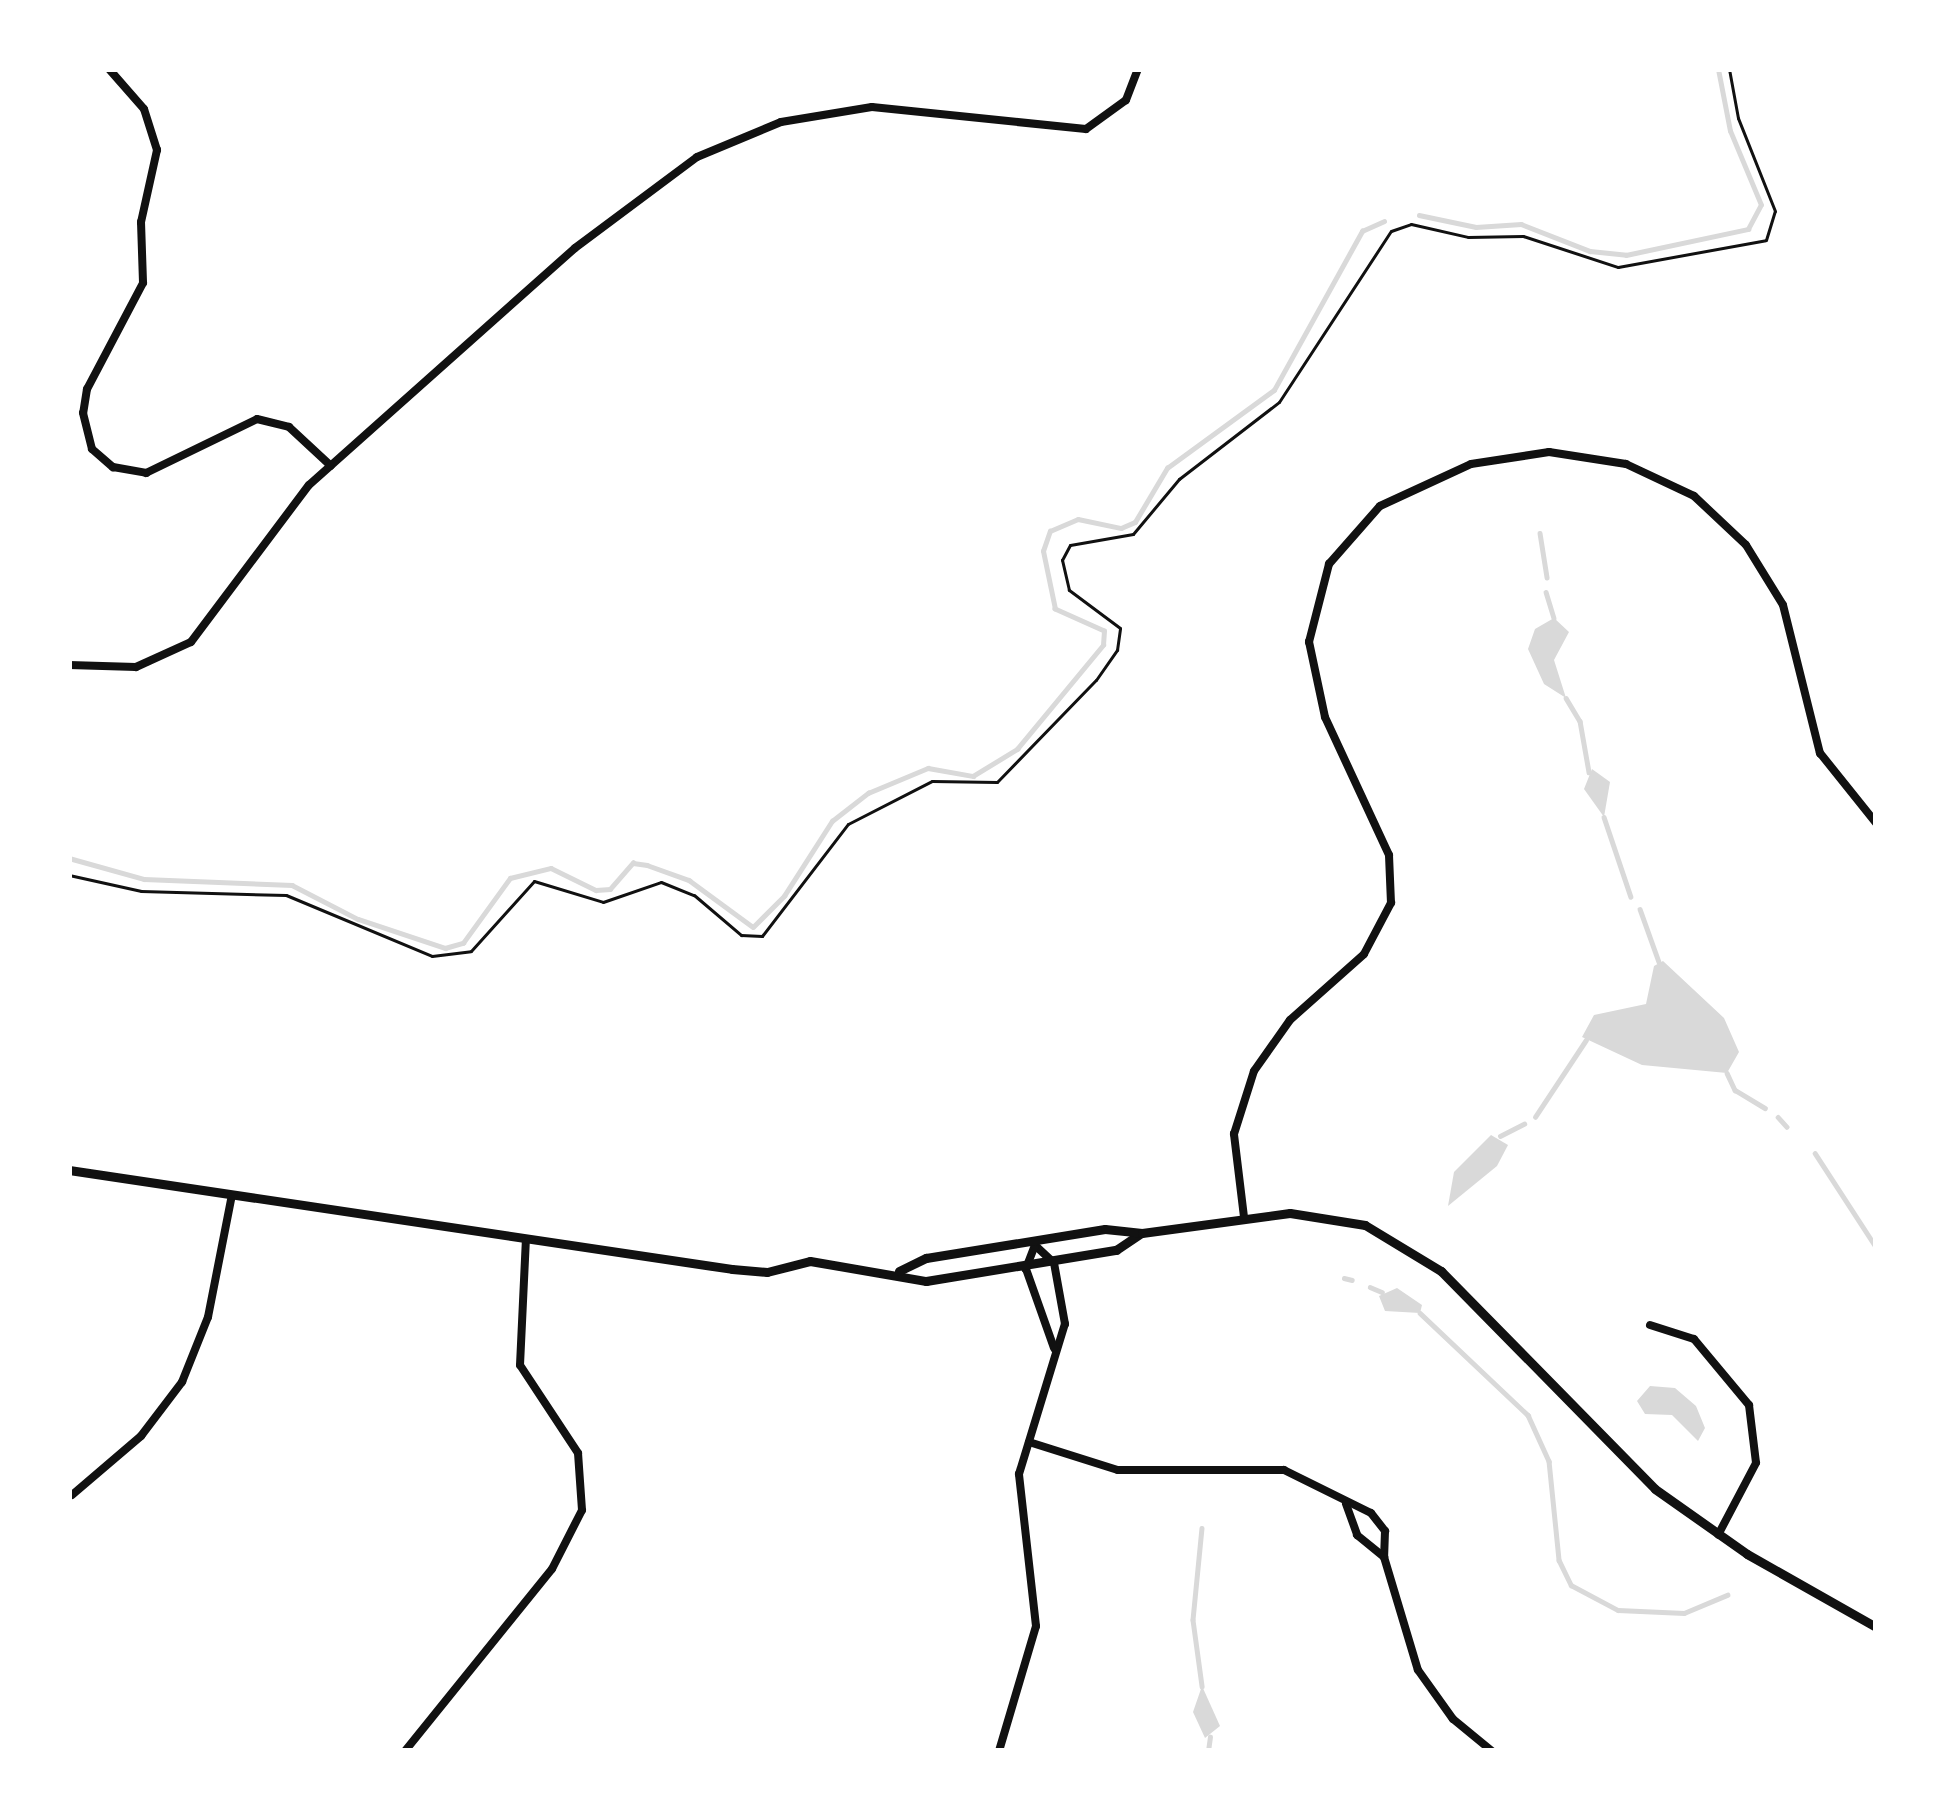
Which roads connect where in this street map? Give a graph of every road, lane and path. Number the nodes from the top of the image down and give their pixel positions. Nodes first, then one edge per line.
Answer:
1 (109, 69) edge
2 (1138, 69) edge
3 (1730, 69) edge
4 (331, 466) junction
5 (69, 664) edge
6 (1876, 823) edge
7 (69, 875) edge
8 (69, 1171) edge
9 (232, 1195) junction
10 (1244, 1217) junction
11 (1142, 1233) junction
12 (526, 1239) junction
13 (1035, 1245) junction
14 (1054, 1263) junction
15 (1026, 1269) junction
16 (899, 1271) junction
17 (1650, 1325) dead end
18 (1054, 1348) junction
19 (1029, 1442) junction
20 (72, 1495) dead end
21 (1346, 1504) junction
22 (1718, 1535) junction
23 (1384, 1557) junction
24 (1876, 1627) edge
25 (405, 1751) edge
26 (999, 1751) edge
27 (1492, 1751) edge

1 - 4 street
2 - 4 street
3 - 7 path
4 - 5 street
6 - 10 street
8 - 9 street
9 - 12 street
9 - 20 street
10 - 11 street
10 - 22 street
11 - 13 street
11 - 14 street
12 - 16 street
12 - 25 street
13 - 14 street
13 - 15 street
13 - 16 street
14 - 15 street
14 - 18 street
15 - 16 street
15 - 18 street
17 - 22 street
18 - 19 street
19 - 21 street
19 - 26 street
21 - 23 street
21 - 23 street
22 - 24 street
23 - 27 street

